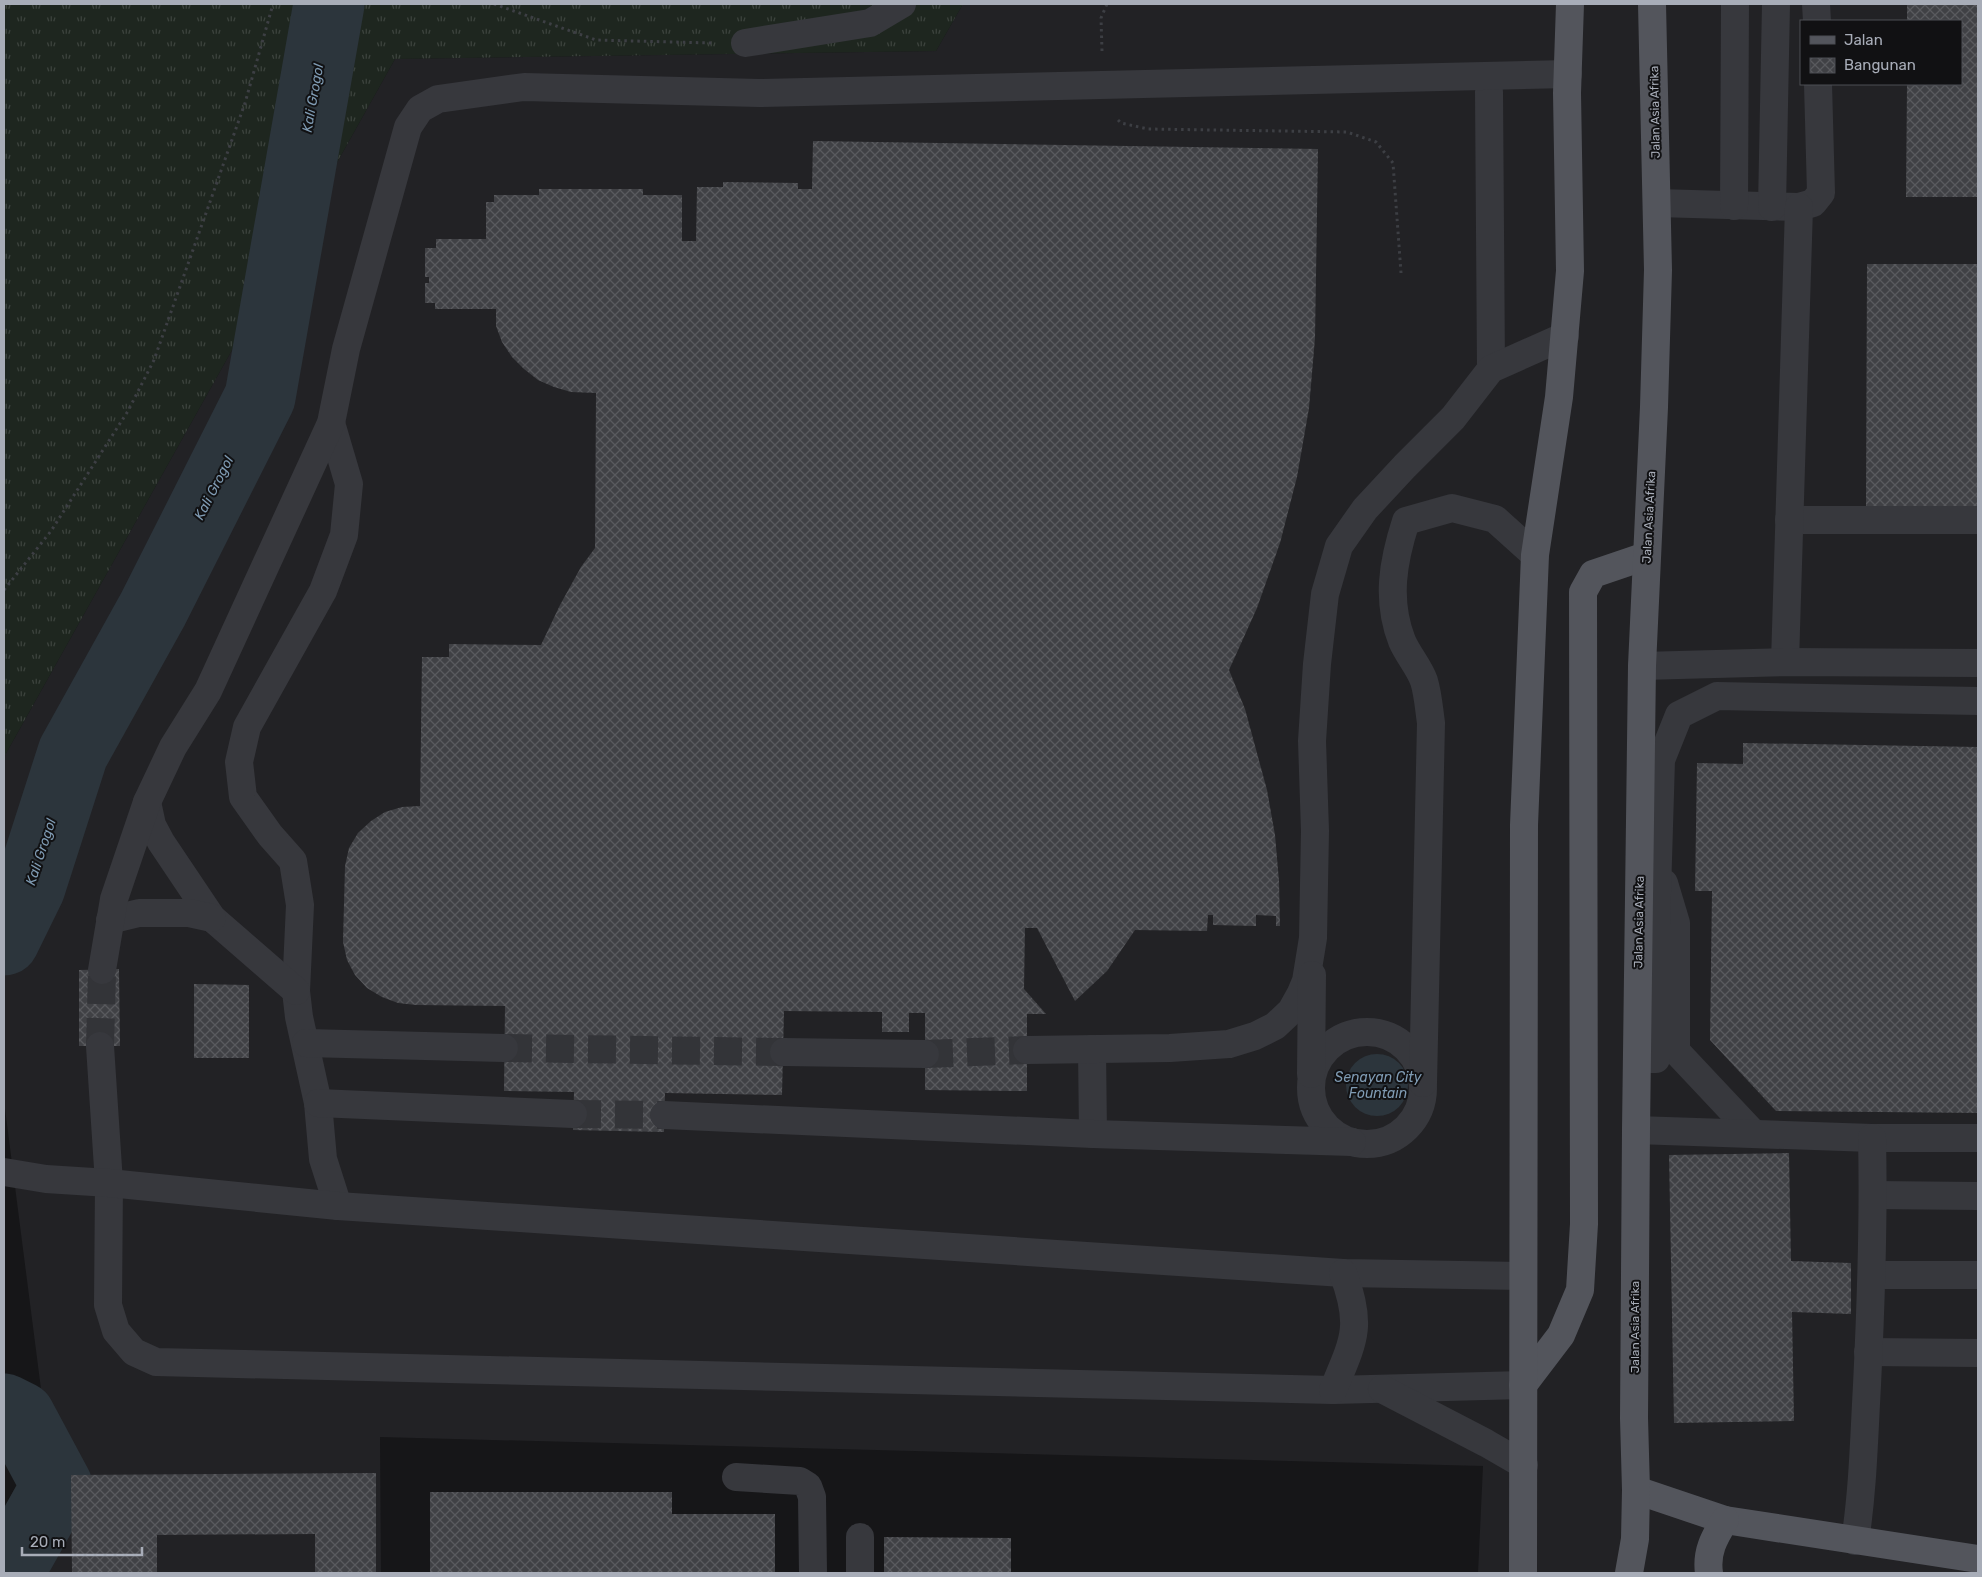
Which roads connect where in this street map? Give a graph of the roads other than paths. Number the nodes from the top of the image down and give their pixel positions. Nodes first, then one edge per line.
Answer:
1 (902, 4) edge
2 (1570, 4) edge
3 (1652, 4) edge
4 (1735, 4) edge
5 (1776, 4) edge
6 (1816, 4) edge
7 (1816, 20) edge
8 (745, 43) road end
9 (1568, 83) junction
10 (1818, 85) edge
11 (1490, 92) junction
12 (1104, 95) junction
13 (1657, 203) junction
14 (1734, 206) junction
15 (1772, 207) junction
16 (1799, 207) junction
17 (1565, 336) junction
18 (1491, 369) junction
19 (332, 423) junction
20 (1789, 520) junction
21 (1978, 520) edge
22 (1534, 555) junction
23 (1646, 556) junction
24 (1785, 662) junction
25 (1978, 663) edge
26 (1642, 666) junction
27 (1978, 701) edge
28 (147, 802) junction
29 (1657, 860) junction
30 (212, 918) junction
31 (110, 920) junction
32 (1313, 938) junction
33 (102, 970) tunnel mouth
34 (296, 991) junction
35 (306, 1043) junction
36 (100, 1046) tunnel mouth
37 (504, 1048) tunnel mouth
38 (1092, 1049) junction
39 (1027, 1050) tunnel mouth
40 (784, 1052) tunnel mouth
41 (925, 1054) tunnel mouth
42 (1637, 1060) junction
43 (1311, 1083) junction
44 (1423, 1083) junction
45 (318, 1103) junction
46 (573, 1114) tunnel mouth
47 (664, 1115) tunnel mouth
48 (1636, 1130) junction
49 (1093, 1134) junction
50 (1754, 1134) junction
51 (1872, 1138) junction
52 (1978, 1138) edge
53 (1352, 1142) junction
54 (4, 1172) edge
55 (109, 1182) junction
56 (1874, 1195) junction
57 (1978, 1196) edge
58 (338, 1206) junction
59 (1343, 1272) junction
60 (1872, 1275) junction
61 (1522, 1276) junction
62 (1978, 1276) edge
63 (1868, 1352) junction
64 (1978, 1353) edge
65 (1523, 1385) junction
66 (1380, 1388) junction
67 (1333, 1390) junction
68 (1524, 1465) junction
69 (736, 1477) dead end
70 (1636, 1490) junction
71 (1725, 1520) junction
72 (860, 1536) dead end
73 (1855, 1541) junction
74 (1978, 1559) edge
75 (813, 1573) edge
76 (860, 1573) edge
77 (1523, 1573) edge
78 (1629, 1573) edge
79 (1709, 1573) edge

1 - 8 lane
2 - 9 main road
3 - 13 main road, Jalan Asia Afrika
4 - 14 lane
5 - 15 lane
6 - 7 lane
9 - 11 lane
9 - 12 lane
9 - 17 main road
10 - 16 lane
11 - 12 lane
11 - 18 lane
12 - 19 lane
13 - 14 lane
13 - 23 main road, Jalan Asia Afrika
14 - 15 lane
15 - 16 lane
16 - 20 lane
17 - 18 lane
17 - 22 main road
18 - 32 lane
19 - 28 lane
19 - 34 lane
20 - 21 lane
20 - 24 lane
22 - 44 lane
22 - 61 main road
23 - 26 main road, Jalan Asia Afrika
23 - 65 main road
24 - 25 lane
24 - 26 lane
26 - 42 main road, Jalan Asia Afrika
27 - 29 lane
28 - 30 lane
28 - 31 lane
29 - 42 lane
29 - 50 lane
30 - 31 lane
30 - 34 lane
31 - 33 lane
32 - 38 lane
32 - 43 lane
34 - 35 lane
35 - 37 lane
35 - 45 lane
36 - 55 lane
38 - 39 lane
38 - 49 lane
40 - 41 lane
42 - 48 main road, Jalan Asia Afrika
43 - 44 lane
43 - 53 lane
44 - 53 lane
45 - 46 lane
45 - 58 lane
47 - 49 lane
48 - 50 lane
48 - 70 main road, Jalan Asia Afrika
49 - 53 lane
50 - 51 lane
51 - 52 lane
51 - 56 lane
54 - 55 lane
55 - 58 lane
55 - 67 lane
56 - 57 lane
56 - 60 lane
58 - 59 lane
59 - 61 lane
59 - 67 lane
60 - 62 lane
60 - 63 lane
61 - 65 main road
63 - 64 lane
63 - 73 lane
65 - 66 lane
65 - 68 main road
66 - 67 lane
66 - 68 lane
68 - 77 main road
69 - 75 lane
70 - 71 main road
70 - 78 main road, Jalan Asia Afrika
71 - 73 main road
71 - 79 main road
72 - 76 lane
73 - 74 main road

